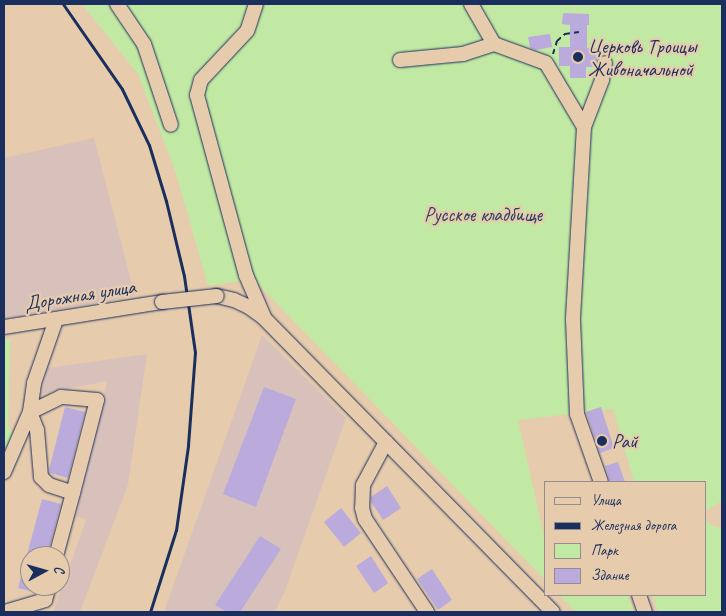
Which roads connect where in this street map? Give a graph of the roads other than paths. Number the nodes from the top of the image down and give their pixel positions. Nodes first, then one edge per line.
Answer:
1 (117, 4) edge
2 (256, 4) edge
3 (472, 4) edge
4 (494, 44) junction
5 (400, 60) dead end
6 (605, 63) dead end
7 (171, 125) dead end
8 (584, 127) junction
9 (264, 318) junction
10 (56, 320) junction
11 (4, 327) edge
12 (30, 412) junction
13 (386, 442) junction
14 (4, 472) edge
15 (600, 481) edge
16 (73, 493) junction
17 (59, 546) edge
18 (46, 596) edge
19 (639, 596) edge
20 (5, 611) edge
21 (427, 612) edge
22 (553, 612) edge
23 (645, 612) edge

1 - 7 street
2 - 9 street
3 - 4 street
4 - 5 street
4 - 8 street
6 - 8 street
8 - 15 street
9 - 10 street, Дорожная улица, bridge
9 - 13 street
10 - 11 street, Дорожная улица
10 - 12 street
12 - 14 street
12 - 16 street
12 - 16 street
13 - 21 street
13 - 22 street
16 - 17 street
18 - 20 street
19 - 23 street

